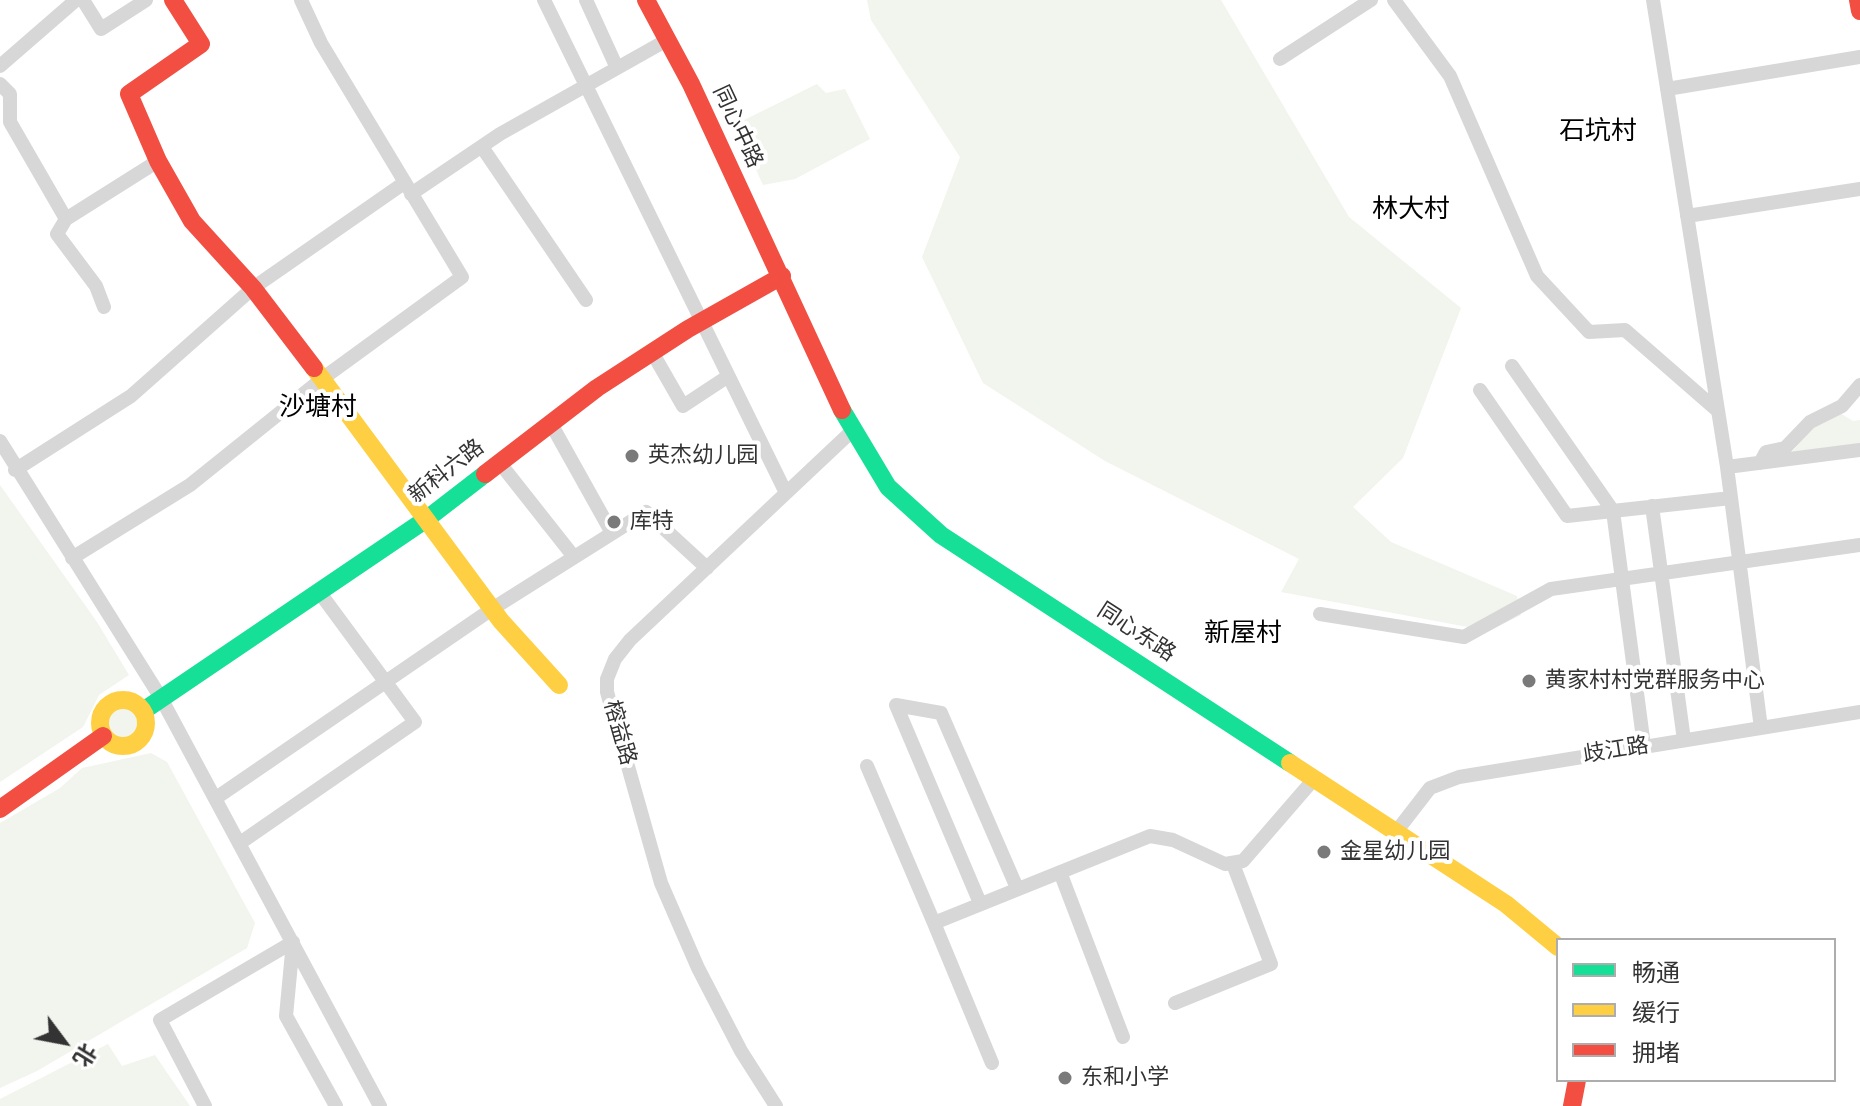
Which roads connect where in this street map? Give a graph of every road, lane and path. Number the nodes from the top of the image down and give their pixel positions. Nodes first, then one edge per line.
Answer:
1 (76, 0) edge
2 (83, 0) edge
3 (146, 0) edge
4 (173, 0) edge
5 (301, 0) edge
6 (544, 0) edge
7 (586, 0) edge
8 (646, 0) edge
9 (1371, 0) edge
10 (1394, 0) edge
11 (1653, 0) edge
12 (1858, 0) edge
13 (1860, 11) edge
14 (667, 40) junction
15 (1860, 57) edge
16 (1280, 59) dead end
17 (0, 66) edge
18 (617, 68) junction
19 (0, 84) edge
20 (584, 87) junction
21 (1667, 89) junction
22 (5, 125) edge
23 (482, 147) junction
24 (158, 161) junction
25 (407, 189) junction
26 (1860, 189) edge
27 (1687, 216) junction
28 (66, 219) junction
29 (782, 276) junction
30 (253, 288) junction
31 (586, 300) dead end
32 (104, 307) dead end
33 (700, 322) junction
34 (652, 352) junction
35 (1512, 366) dead end
36 (727, 377) junction
37 (322, 379) junction
38 (1860, 385) edge
39 (1480, 390) dead end
40 (1718, 411) junction
41 (550, 422) junction
42 (852, 431) junction
43 (0, 441) edge
44 (1860, 450) edge
45 (499, 462) junction
46 (1760, 463) junction
47 (1727, 467) junction
48 (15, 470) junction
49 (786, 493) junction
50 (1731, 498) junction
51 (1652, 506) junction
52 (1613, 511) junction
53 (428, 518) junction
54 (612, 533) junction
55 (1860, 545) edge
56 (574, 557) junction
57 (72, 558) junction
58 (1739, 562) junction
59 (707, 568) junction
60 (1661, 573) junction
61 (1622, 579) junction
62 (320, 593) junction
63 (492, 609) junction
64 (1320, 614) dead end
65 (386, 682) junction
66 (559, 685) dead end
67 (161, 698) junction
68 (143, 711) junction
69 (1860, 712) edge
70 (1761, 728) junction
71 (103, 736) junction
72 (1684, 740) junction
73 (1644, 746) junction
74 (867, 766) dead end
75 (1314, 779) junction
76 (216, 798) junction
77 (0, 809) edge
78 (1396, 832) junction
79 (240, 843) junction
80 (1233, 864) junction
81 (1060, 872) junction
82 (1017, 888) junction
83 (980, 903) junction
84 (934, 923) junction
85 (293, 942) junction
86 (1556, 945) edge
87 (1175, 1003) dead end
88 (1123, 1037) dead end
89 (992, 1063) dead end
90 (1577, 1082) edge
91 (205, 1106) edge
92 (336, 1106) edge
93 (380, 1106) edge
94 (776, 1106) edge
95 (1572, 1106) edge

1 - 17 street
2 - 3 street
4 - 24 street
5 - 25 street
6 - 20 street
7 - 18 street
8 - 14 street, 同心中路
9 - 16 street
10 - 40 street
11 - 21 street
12 - 13 street
14 - 18 street
14 - 29 street, 同心中路
15 - 21 street
18 - 20 street
19 - 22 street
20 - 23 street
20 - 33 street
21 - 27 street
22 - 28 street
23 - 25 street
23 - 31 street
24 - 28 street
24 - 30 street
25 - 30 street
25 - 37 street
26 - 27 street
27 - 40 street
28 - 32 street
29 - 33 street, 新科六路
29 - 42 street, 同心东路
30 - 37 street
30 - 48 street
33 - 34 street, 新科六路
33 - 36 street
34 - 36 street
34 - 41 street, 新科六路
35 - 52 street
36 - 49 street
37 - 53 street
37 - 57 street
38 - 46 street
39 - 52 street
40 - 47 street
41 - 45 street, 新科六路
41 - 54 street
42 - 49 street, 榕益路
42 - 75 street, 同心东路
43 - 48 street
44 - 46 street
45 - 53 street, 新科六路
45 - 56 street
46 - 47 street
47 - 50 street
48 - 57 street
49 - 59 street, 榕益路
50 - 51 street
50 - 58 street
51 - 52 street
51 - 60 street
52 - 61 street
53 - 62 street, 新科六路
53 - 63 street
54 - 56 street
54 - 59 street
55 - 58 street
56 - 63 street
57 - 67 street
58 - 60 street
58 - 70 street
59 - 94 street, 榕益路
60 - 61 street
60 - 72 street
61 - 64 street
61 - 73 street
62 - 65 street
62 - 67 street, 新科六路
63 - 65 street
63 - 66 street
65 - 76 street
65 - 79 street
67 - 68 street, 新科六路
67 - 76 street
68 - 71 street
68 - 71 street
69 - 70 street, 歧江路
70 - 72 street, 歧江路
71 - 77 street
72 - 73 street, 歧江路
73 - 78 street, 歧江路
74 - 84 street
75 - 78 street, 同心东路
75 - 80 street
76 - 79 street
78 - 86 street, 同心东路
79 - 85 street
80 - 81 street
80 - 87 street
81 - 82 street
81 - 88 street
82 - 83 street
82 - 83 street
83 - 84 street
84 - 89 street
85 - 91 street
85 - 92 street
85 - 93 street
90 - 95 street

